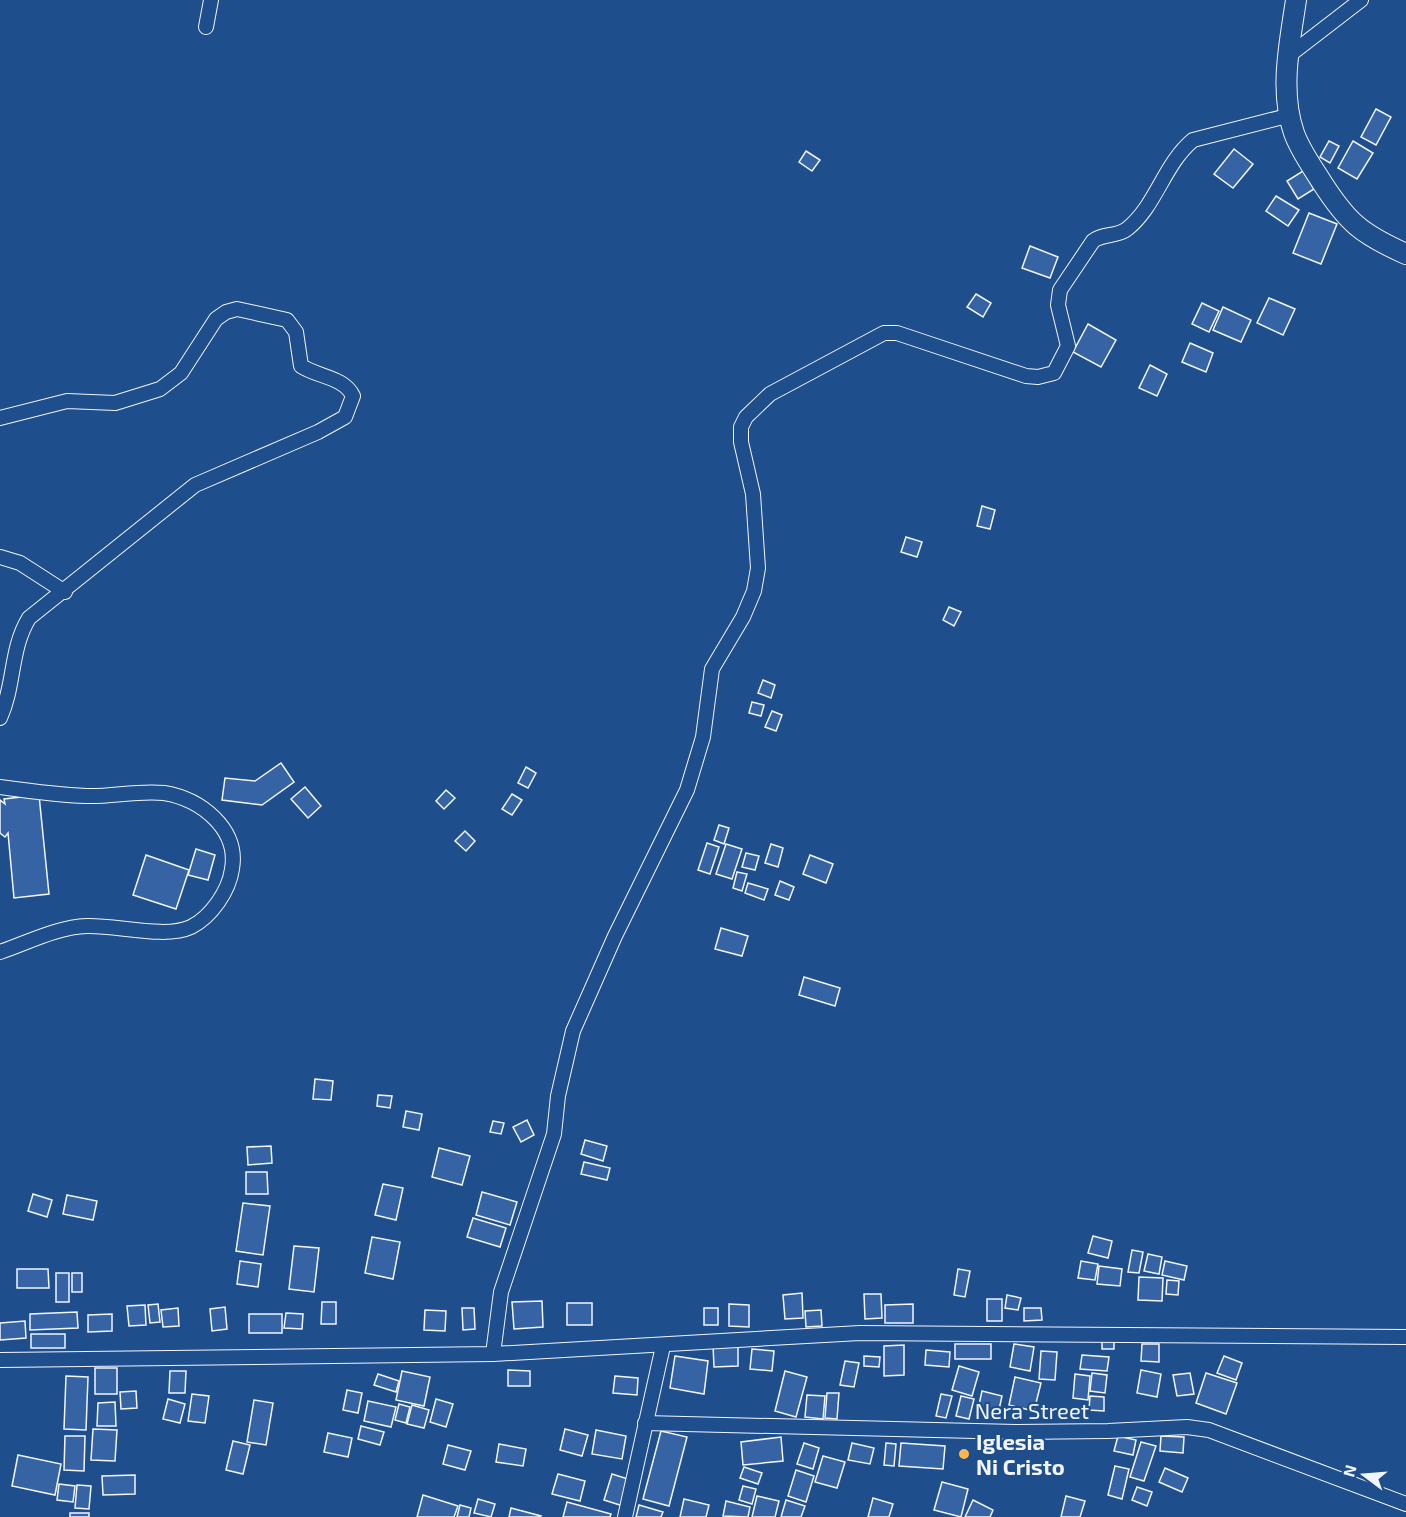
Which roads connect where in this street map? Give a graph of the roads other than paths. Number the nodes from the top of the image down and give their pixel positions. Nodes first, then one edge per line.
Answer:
1 (211, 0) edge
2 (1296, 0) edge
3 (1361, 0) edge
4 (206, 27) dead end
5 (1287, 57) junction
6 (1291, 115) junction
7 (1406, 254) edge
8 (0, 418) edge
9 (0, 557) edge
10 (65, 592) junction
11 (0, 718) edge
12 (0, 787) edge
13 (0, 952) edge
14 (1406, 1336) edge
15 (663, 1346) junction
16 (493, 1354) junction
17 (0, 1359) edge
18 (645, 1423) junction
19 (1406, 1504) edge
20 (625, 1517) edge

1 - 4 street
2 - 5 street
3 - 5 street
5 - 6 street
6 - 7 street
6 - 16 street
8 - 10 street
9 - 10 street
10 - 11 street
12 - 13 street
14 - 15 street
15 - 16 street
15 - 18 street
16 - 17 street
18 - 19 street, Nera Street
18 - 20 street

